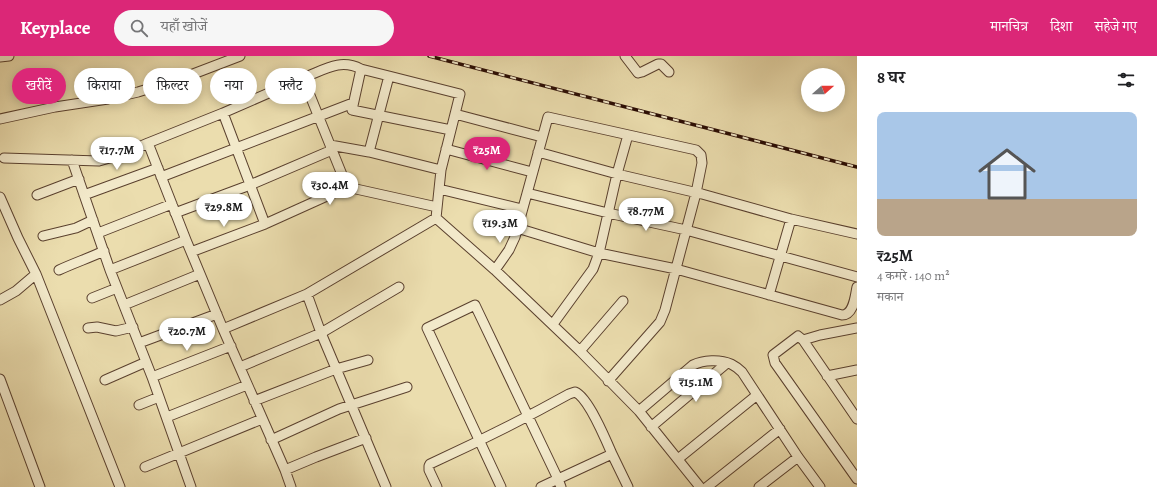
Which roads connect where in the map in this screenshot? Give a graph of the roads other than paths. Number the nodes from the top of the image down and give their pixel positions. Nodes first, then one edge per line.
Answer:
1 (9, 56) edge
2 (240, 56) edge
3 (625, 56) edge
4 (0, 57) edge
5 (361, 69) junction
6 (669, 72) dead end
7 (316, 73) edge
8 (389, 76) junction
9 (265, 95) edge
10 (354, 103) junction
11 (314, 104) edge
12 (222, 113) junction
13 (455, 114) junction
14 (318, 116) junction
15 (378, 116) junction
16 (0, 119) edge
17 (451, 130) junction
18 (628, 135) junction
19 (542, 137) junction
20 (148, 143) junction
21 (236, 148) junction
22 (331, 148) junction
23 (446, 149) junction
24 (369, 152) junction
25 (538, 152) junction
26 (4, 158) dead end
27 (72, 160) junction
28 (158, 168) junction
29 (441, 170) junction
30 (532, 172) junction
31 (617, 174) junction
32 (161, 177) junction
33 (79, 179) junction
34 (250, 184) junction
35 (347, 187) junction
36 (439, 189) junction
37 (527, 193) junction
38 (696, 193) junction
39 (37, 195) dead end
40 (84, 195) junction
41 (0, 197) edge
42 (172, 204) junction
43 (437, 207) junction
44 (522, 209) junction
45 (176, 213) junction
46 (608, 213) junction
47 (436, 218) junction
48 (792, 219) junction
49 (93, 220) junction
50 (264, 224) junction
51 (517, 228) junction
52 (686, 230) junction
53 (98, 233) junction
54 (857, 234) edge
55 (43, 236) dead end
56 (186, 240) junction
57 (104, 251) junction
58 (191, 252) junction
59 (599, 253) junction
60 (780, 256) junction
61 (676, 269) junction
62 (59, 270) dead end
63 (110, 270) junction
64 (495, 270) junction
65 (36, 274) junction
66 (200, 274) junction
67 (857, 277) edge
68 (400, 287) dead end
69 (857, 287) edge
70 (118, 288) junction
71 (307, 294) junction
72 (769, 295) junction
73 (92, 298) dead end
74 (0, 300) edge
75 (624, 301) dead end
76 (124, 305) junction
77 (217, 314) junction
78 (553, 324) junction
79 (133, 327) junction
80 (88, 328) dead end
81 (857, 328) edge
82 (223, 329) junction
83 (321, 333) junction
84 (803, 340) junction
85 (139, 343) junction
86 (231, 346) junction
87 (580, 351) junction
88 (368, 360) dead end
89 (146, 362) junction
90 (728, 363) junction
91 (240, 367) junction
92 (336, 370) junction
93 (857, 370) edge
94 (827, 376) junction
95 (152, 377) junction
96 (0, 379) edge
97 (105, 380) dead end
98 (608, 381) junction
99 (247, 385) junction
100 (407, 387) dead end
101 (757, 395) junction
102 (159, 397) junction
103 (254, 401) junction
104 (139, 405) dead end
105 (351, 405) junction
106 (639, 411) junction
107 (167, 417) junction
108 (528, 417) junction
109 (262, 419) junction
110 (857, 419) edge
111 (650, 427) junction
112 (780, 429) junction
113 (366, 438) junction
114 (271, 440) junction
115 (479, 442) junction
116 (180, 452) junction
117 (612, 454) junction
118 (798, 457) junction
119 (678, 459) junction
120 (145, 466) dead end
121 (285, 470) junction
122 (857, 479) edge
123 (560, 483) edge
124 (40, 487) edge
125 (120, 487) edge
126 (192, 487) edge
127 (291, 487) edge
128 (386, 487) edge
129 (437, 487) edge
130 (501, 487) edge
131 (541, 487) edge
132 (628, 487) edge
133 (700, 487) edge
134 (708, 487) edge
135 (759, 487) edge
136 (820, 487) edge

1 - 4 street
2 - 16 street
3 - 6 street
5 - 7 street
5 - 8 street
5 - 10 street
8 - 13 street
8 - 15 street
9 - 12 street
10 - 14 street
10 - 15 street
11 - 14 street
12 - 20 street
12 - 21 street
13 - 17 street
13 - 19 street
14 - 21 street
14 - 22 street
15 - 17 street
15 - 24 street
17 - 23 street
18 - 19 street
18 - 31 street
18 - 38 street
19 - 25 street
20 - 27 street
20 - 28 street
21 - 32 street
21 - 34 street
22 - 24 street
22 - 34 street
22 - 35 street
23 - 29 street
23 - 30 street
24 - 29 street
25 - 30 street
25 - 31 street
26 - 27 street
27 - 33 street
28 - 32 street
28 - 40 street
29 - 36 street
30 - 37 street
31 - 38 street
31 - 46 street
32 - 42 street
33 - 39 street
33 - 40 street
34 - 45 street
34 - 50 street
35 - 43 street
35 - 50 street
36 - 43 street
36 - 44 street
37 - 44 street
37 - 46 street
38 - 48 street
38 - 52 street
40 - 49 street
41 - 65 street
42 - 45 street
42 - 53 street
43 - 47 street
44 - 51 street
45 - 56 street
46 - 52 street
46 - 59 street
47 - 64 street
47 - 71 street
48 - 54 street
48 - 60 street
49 - 53 street
49 - 55 street
50 - 58 street
51 - 59 street
51 - 64 street
52 - 60 street
52 - 61 street
53 - 57 street
56 - 58 street
56 - 63 street
57 - 62 street
57 - 63 street
58 - 66 street
59 - 61 street
59 - 78 street
60 - 67 street
60 - 72 street
61 - 72 street
61 - 98 street
63 - 70 street
64 - 78 street
65 - 74 street
65 - 125 street
66 - 76 street
66 - 77 street
68 - 83 street
69 - 72 street
70 - 73 street
70 - 76 street
71 - 82 street
71 - 83 street
75 - 87 street
76 - 79 street
77 - 82 street
77 - 85 street
78 - 87 street
79 - 80 street
79 - 85 street
81 - 84 street
82 - 86 street
83 - 91 street
83 - 92 street
84 - 94 street
84 - 122 street
85 - 89 street
86 - 91 street
86 - 95 street
87 - 98 street
88 - 92 street
89 - 95 street
89 - 97 street
90 - 101 street
90 - 106 street
90 - 111 street
91 - 99 street
92 - 103 street
92 - 105 street
93 - 94 street
94 - 110 street
95 - 102 street
96 - 124 street
98 - 106 street
99 - 103 street
99 - 107 street
100 - 105 street
101 - 112 street
101 - 119 street
102 - 104 street
102 - 107 street
103 - 109 street
105 - 113 street
105 - 114 street
106 - 111 street
107 - 116 street
108 - 115 street
108 - 115 street
108 - 117 street
108 - 123 street
109 - 114 street
109 - 116 street
111 - 119 street
112 - 118 street
112 - 134 street
113 - 121 street
113 - 128 street
114 - 121 street
115 - 129 street
115 - 130 street
116 - 120 street
116 - 126 street
117 - 123 street
117 - 132 street
118 - 135 street
118 - 136 street
119 - 133 street
121 - 127 street
123 - 131 street

